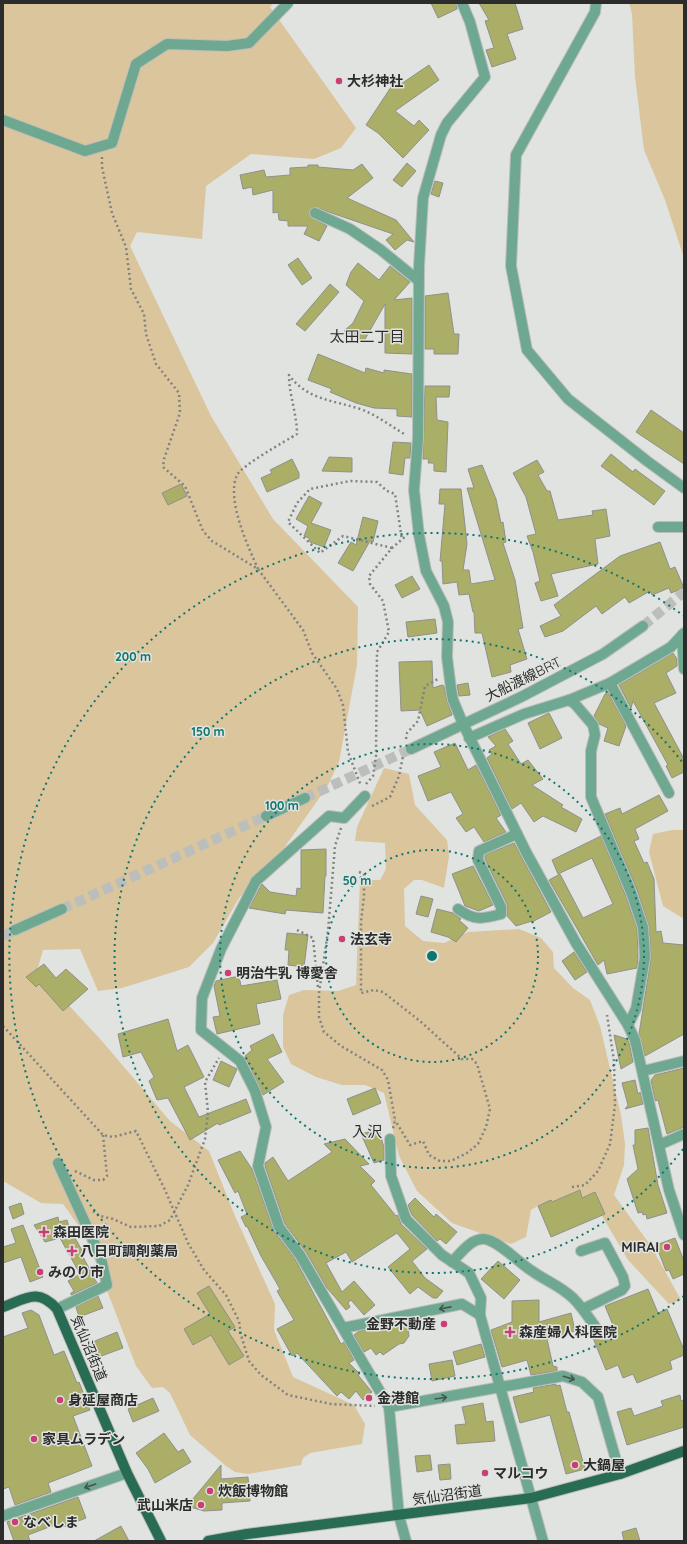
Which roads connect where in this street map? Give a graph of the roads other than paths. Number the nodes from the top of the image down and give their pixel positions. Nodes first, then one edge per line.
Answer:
1 (288, 3) edge
2 (462, 3) edge
3 (596, 3) edge
4 (3, 120) edge
5 (315, 213) dead end
6 (419, 281) junction
7 (684, 488) edge
8 (658, 527) dead end
9 (684, 527) edge
10 (642, 626) tunnel mouth
11 (683, 635) edge
12 (684, 669) edge
13 (610, 683) junction
14 (569, 700) junction
15 (463, 724) junction
16 (469, 738) junction
17 (412, 749) tunnel mouth
18 (669, 792) dead end
19 (365, 796) dead end
20 (305, 798) tunnel mouth
21 (266, 816) tunnel mouth
22 (517, 834) junction
23 (62, 909) tunnel mouth
24 (458, 909) dead end
25 (15, 930) tunnel mouth
26 (628, 1025) junction
27 (684, 1061) edge
28 (643, 1071) junction
29 (684, 1134) edge
30 (390, 1139) road end
31 (659, 1145) junction
32 (58, 1163) road end
33 (684, 1235) edge
34 (581, 1251) dead end
35 (452, 1262) junction
36 (3, 1307) edge
37 (57, 1309) junction
38 (583, 1309) junction
39 (480, 1315) junction
40 (343, 1328) junction
41 (601, 1334) dead end
42 (500, 1388) junction
43 (389, 1407) junction
44 (684, 1451) edge
45 (127, 1473) junction
46 (620, 1474) junction
47 (531, 1498) junction
48 (3, 1516) edge
49 (399, 1516) junction
50 (161, 1541) edge
51 (208, 1541) edge
52 (406, 1541) edge
53 (543, 1541) edge

1 - 4 street
2 - 6 street
3 - 7 street
5 - 6 street
6 - 15 street
8 - 9 street
10 - 15 street, 大船渡線BRT
11 - 12 street
11 - 13 street
13 - 14 street
13 - 18 street
14 - 16 street
14 - 26 street
15 - 16 street
15 - 17 street, 大船渡線BRT
16 - 22 street
19 - 40 street
20 - 21 street
22 - 24 street
22 - 26 street
23 - 25 street
26 - 28 street
27 - 28 street
28 - 31 street
29 - 31 street
30 - 35 street
31 - 33 street
32 - 37 street
34 - 38 street
35 - 38 street
35 - 39 street
36 - 37 main road, 気仙沼街道
37 - 45 main road, 気仙沼街道
38 - 41 street
39 -> 40 street
39 - 42 street
40 - 43 street
43 -> 42 street
42 -> 46 street
42 - 47 street
43 - 49 street
44 - 46 main road, 気仙沼街道
45 -> 48 street
45 - 50 main road, 気仙沼街道
46 - 47 main road, 気仙沼街道
47 - 49 main road, 気仙沼街道
47 - 53 street
49 - 51 main road, 気仙沼街道
49 - 52 street

